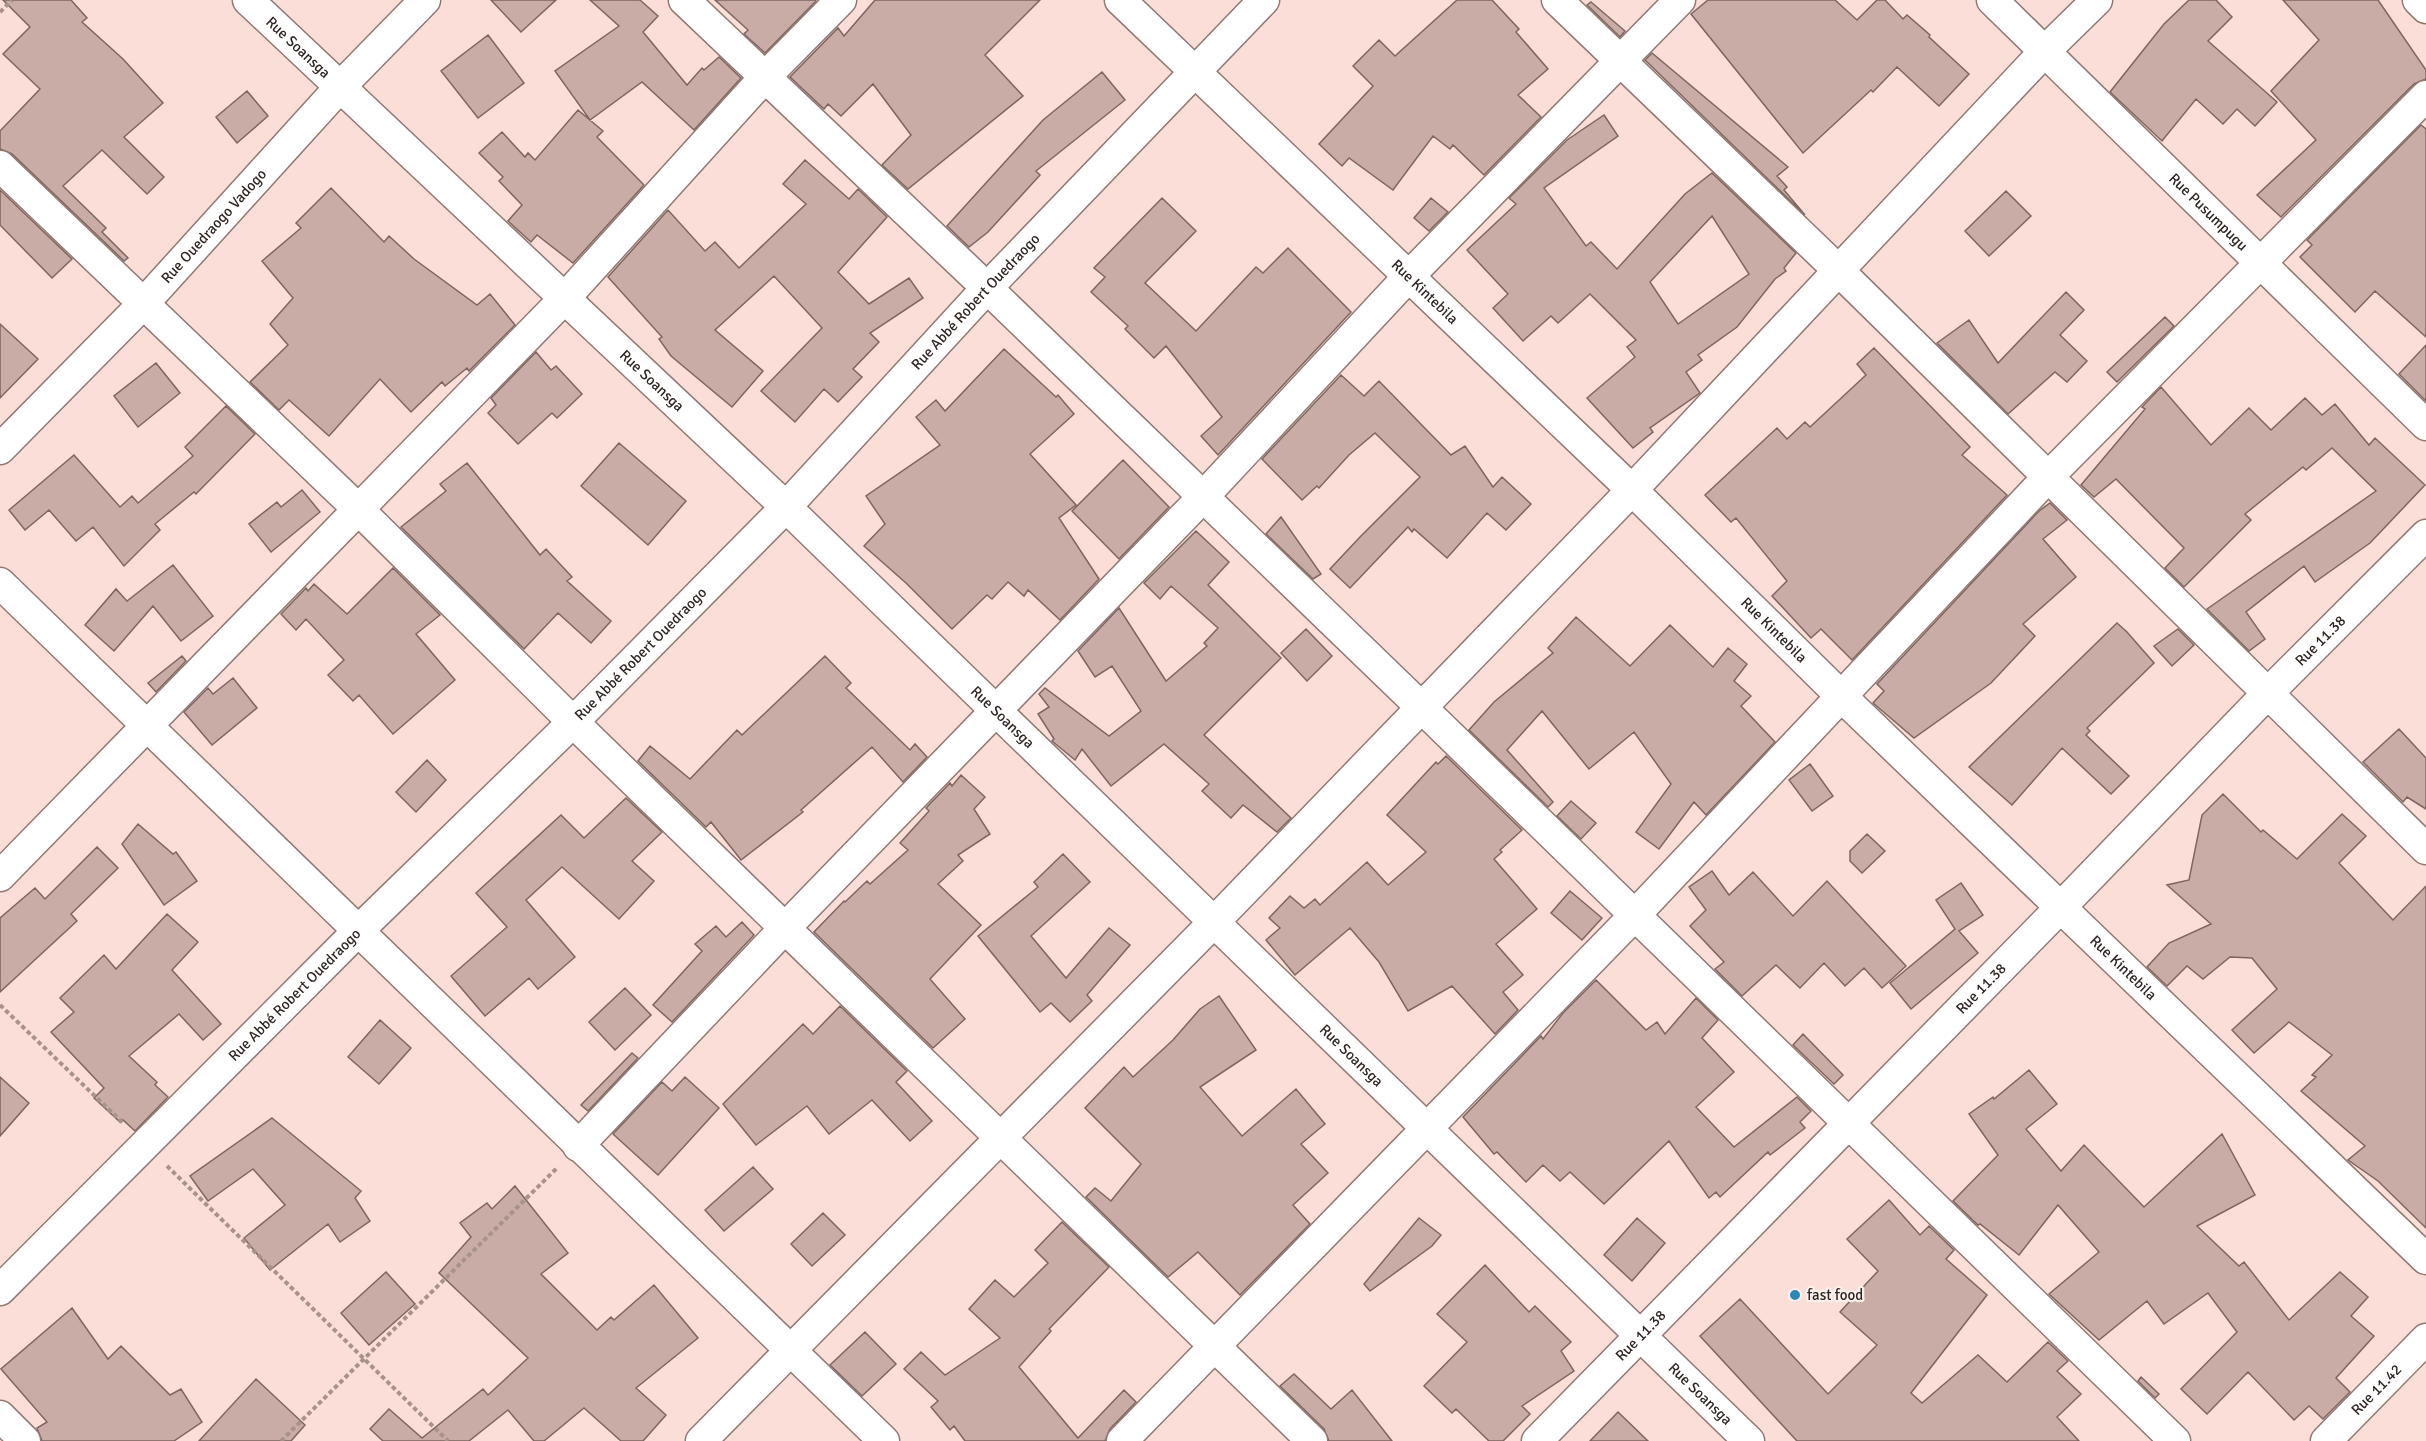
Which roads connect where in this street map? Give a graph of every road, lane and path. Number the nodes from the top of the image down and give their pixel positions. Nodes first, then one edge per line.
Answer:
1 (12, 0) edge
2 (248, 0) edge
3 (425, 0) edge
4 (684, 0) edge
5 (841, 0) edge
6 (1120, 0) edge
7 (1264, 0) edge
8 (1557, 0) edge
9 (1680, 0) edge
10 (1992, 0) edge
11 (2097, 0) edge
12 (2418, 0) edge
13 (2426, 8) edge
14 (0, 12) edge
15 (2045, 51) junction
16 (1620, 61) junction
17 (1195, 71) junction
18 (764, 78) junction
19 (339, 88) junction
20 (2426, 96) edge
21 (0, 166) edge
22 (2261, 264) junction
23 (1839, 271) junction
24 (1409, 276) junction
25 (987, 288) junction
26 (564, 299) junction
27 (144, 303) junction
28 (2426, 425) edge
29 (0, 449) edge
30 (2048, 478) junction
31 (1632, 490) junction
32 (1202, 498) junction
33 (786, 507) junction
34 (359, 510) junction
35 (2426, 535) edge
36 (0, 583) edge
37 (2268, 693) junction
38 (1841, 696) junction
39 (1421, 707) junction
40 (994, 711) junction
41 (573, 722) junction
42 (147, 724) junction
43 (2426, 849) edge
44 (0, 876) edge
45 (2060, 908) junction
46 (1634, 916) junction
47 (1215, 921) junction
48 (785, 928) junction
49 (359, 930) junction
50 (0, 1005) edge
51 (1849, 1124) junction
52 (1428, 1129) junction
53 (1001, 1137) junction
54 (145, 1145) junction
55 (578, 1146) junction
56 (2426, 1259) edge
57 (0, 1290) edge
58 (1639, 1335) junction
59 (2426, 1339) edge
60 (1214, 1347) junction
61 (792, 1351) junction
62 (365, 1360) junction
63 (0, 1416) edge
64 (25, 1441) edge
65 (281, 1441) edge
66 (448, 1441) edge
67 (701, 1441) edge
68 (884, 1441) edge
69 (1122, 1441) edge
70 (1312, 1441) edge
71 (1537, 1441) edge
72 (1749, 1441) edge
73 (2175, 1441) edge
74 (2326, 1441) edge

1 - 14 path
2 - 19 street, Rue Soansga
3 - 19 street, Rue Ouedraogo Vadogo
4 - 18 street
5 - 18 street
6 - 17 street, Rue Kintebila
7 - 17 street, Rue Abbé Robert Ouedraogo
8 - 16 street
9 - 16 street
10 - 15 street, Rue Pusumpugu
11 - 15 street
12 - 13 street
15 - 22 street, Rue Pusumpugu
15 - 23 street
16 - 23 street
16 - 24 street
17 - 24 street, Rue Kintebila
17 - 25 street, Rue Abbé Robert Ouedraogo
18 - 25 street
18 - 26 street
19 - 26 street, Rue Soansga
19 - 27 street, Rue Ouedraogo Vadogo
20 - 22 street
21 - 27 street
22 - 28 street, Rue Pusumpugu
22 - 30 street
23 - 30 street
23 - 31 street
24 - 31 street, Rue Kintebila
24 - 32 street
25 - 32 street
25 - 33 street, Rue Abbé Robert Ouedraogo
26 - 33 street, Rue Soansga
26 - 34 street
27 - 29 street, Rue Ouedraogo Vadogo
27 - 34 street
30 - 37 street
30 - 38 street
31 - 38 street, Rue Kintebila
31 - 39 street
32 - 39 street
32 - 40 street
33 - 40 street, Rue Soansga
33 - 41 street, Rue Abbé Robert Ouedraogo
34 - 41 street
34 - 42 street
35 - 37 street, Rue 11.38
36 - 42 street
37 - 43 street
37 - 45 street, Rue 11.38
38 - 45 street, Rue Kintebila
38 - 46 street
39 - 46 street
39 - 47 street
40 - 47 street, Rue Soansga
40 - 48 street
41 - 48 street
41 - 49 street, Rue Abbé Robert Ouedraogo
42 - 44 street
42 - 49 street
45 - 51 street, Rue 11.38
45 - 56 street, Rue Kintebila
46 - 51 street
46 - 52 street
47 - 52 street, Rue Soansga
47 - 53 street
48 - 53 street
48 - 55 street
49 - 54 street, Rue Abbé Robert Ouedraogo
49 - 55 street
50 - 54 path
51 - 58 street, Rue 11.38
51 - 73 street
52 - 58 street, Rue Soansga
52 - 60 street
53 - 60 street
53 - 61 street
54 - 57 street, Rue Abbé Robert Ouedraogo
54 - 62 path
55 - 61 street
55 - 62 path
58 - 71 street, Rue 11.38
58 - 72 street, Rue Soansga
59 - 74 street, Rue 11.42
60 - 69 street
60 - 70 street
61 - 67 street
61 - 68 street
62 - 65 path
62 - 66 path
63 - 64 street

